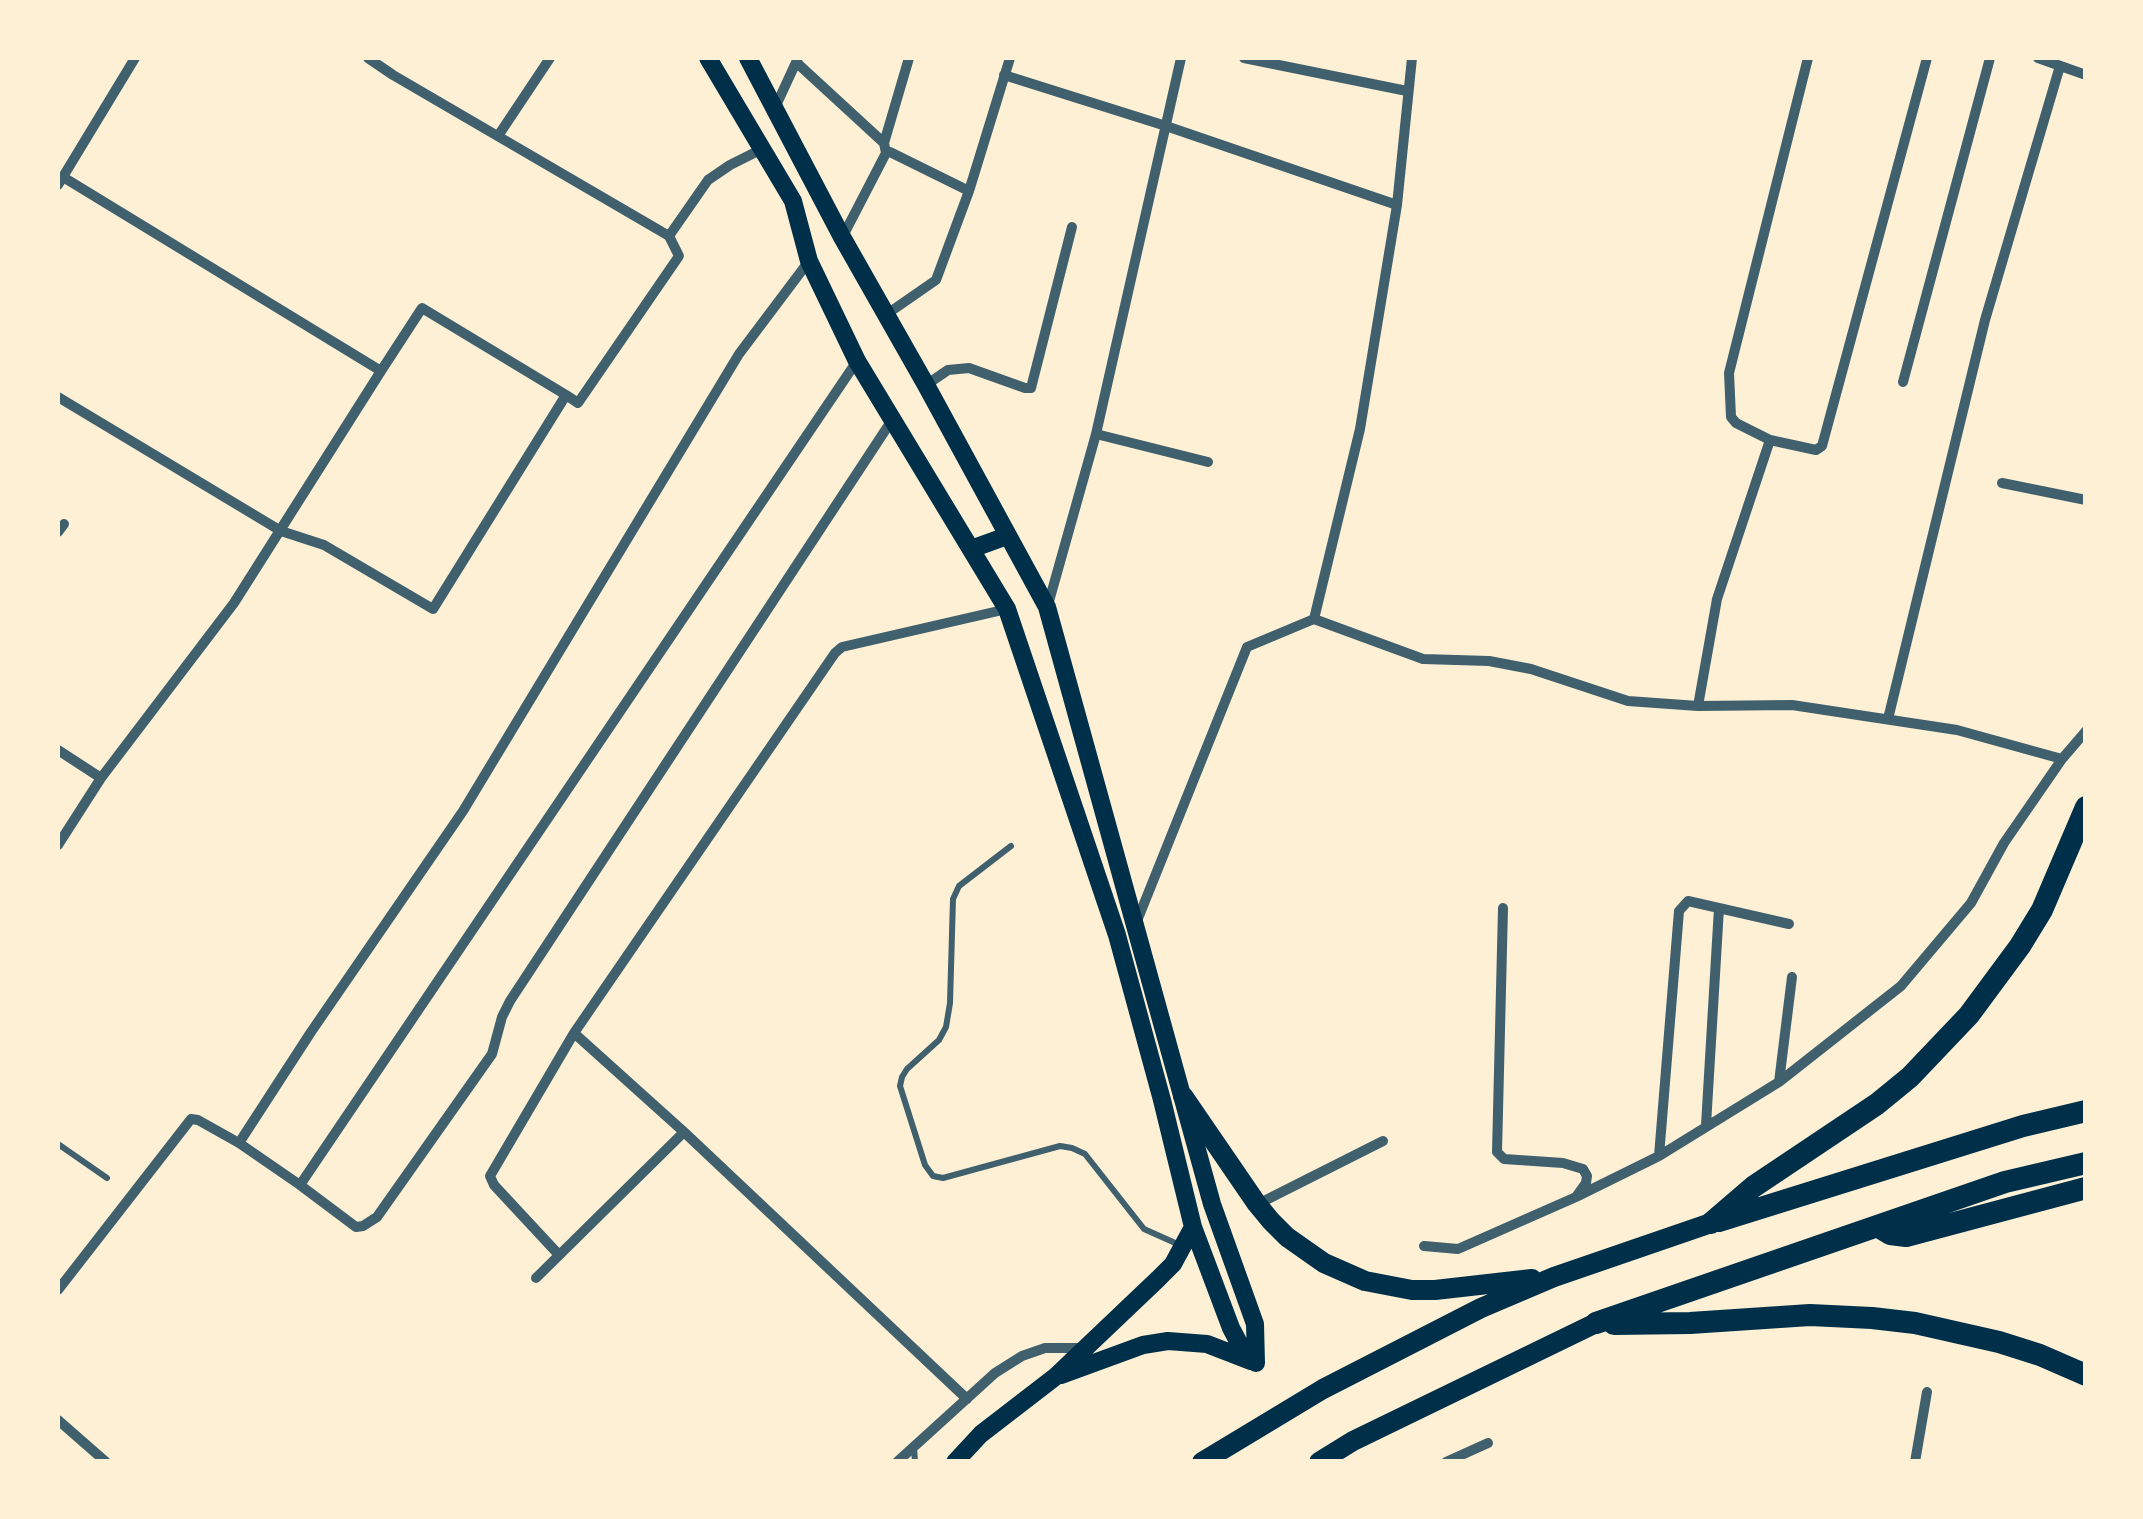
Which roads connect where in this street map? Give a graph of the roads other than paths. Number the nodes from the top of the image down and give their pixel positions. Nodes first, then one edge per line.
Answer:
1 (135, 58) edge
2 (368, 58) edge
3 (550, 58) edge
4 (708, 58) edge
5 (748, 58) edge
6 (909, 58) edge
7 (1010, 58) edge
8 (1181, 58) edge
9 (1244, 58) edge
10 (1412, 58) edge
11 (1808, 58) edge
12 (1927, 58) edge
13 (1990, 58) edge
14 (2038, 58) edge
15 (798, 60) edge
16 (2060, 66) junction
17 (2086, 75) edge
18 (1004, 76) junction
19 (1407, 91) junction
20 (774, 110) junction
21 (1166, 126) junction
22 (498, 136) junction
23 (885, 148) junction
24 (762, 149) junction
25 (60, 181) edge
26 (969, 191) junction
27 (1397, 205) junction
28 (1072, 227) dead end
29 (669, 236) junction
30 (842, 237) junction
31 (808, 261) junction
32 (887, 314) junction
33 (856, 361) junction
34 (381, 372) junction
35 (1903, 382) dead end
36 (926, 385) junction
37 (566, 395) junction
38 (58, 397) edge
39 (892, 420) junction
40 (1096, 434) junction
41 (1770, 440) junction
42 (1208, 462) dead end
43 (2002, 484) dead end
44 (2086, 500) edge
45 (281, 532) junction
46 (1007, 536) junction
47 (971, 549) junction
48 (1047, 608) junction
49 (1007, 610) junction
50 (1314, 619) junction
51 (1698, 706) junction
52 (1888, 720) junction
53 (2086, 730) edge
54 (58, 750) edge
55 (2062, 759) junction
56 (101, 778) junction
57 (2086, 807) edge
58 (58, 845) edge
59 (1011, 846) dead end
60 (1503, 908) dead end
61 (1719, 908) junction
62 (1789, 924) dead end
63 (1135, 926) junction
64 (1792, 976) dead end
65 (574, 1032) junction
66 (1779, 1082) junction
67 (1183, 1096) junction
68 (2086, 1111) edge
69 (1706, 1125) junction
70 (684, 1132) junction
71 (1384, 1142) dead end
72 (238, 1143) junction
73 (58, 1144) edge
74 (1660, 1156) junction
75 (2086, 1163) edge
76 (107, 1178) dead end
77 (300, 1184) junction
78 (2086, 1188) edge
79 (1576, 1197) junction
80 (1256, 1204) junction
81 (1710, 1223) junction
82 (1877, 1226) junction
83 (1194, 1227) junction
84 (1424, 1246) dead end
85 (1184, 1247) junction
86 (559, 1255) junction
87 (1554, 1277) junction
88 (536, 1278) dead end
89 (58, 1290) edge
90 (1596, 1324) junction
91 (1083, 1348) junction
92 (1256, 1364) junction
93 (2086, 1375) edge
94 (1055, 1377) junction
95 (1927, 1392) dead end
96 (967, 1398) junction
97 (58, 1420) edge
98 (980, 1434) junction
99 (1488, 1443) dead end
100 (914, 1446) junction
101 (1203, 1460) edge
102 (106, 1462) edge
103 (897, 1462) edge
104 (914, 1462) edge
105 (955, 1462) edge
106 (971, 1462) edge
107 (1318, 1462) edge
108 (1446, 1462) edge
109 (1915, 1462) edge

1 - 25 street
2 - 22 street
3 - 22 street
4 - 24 main road
5 - 20 main road
6 - 23 street
7 - 18 street
8 - 21 street
9 - 19 street
10 - 19 street
11 - 41 street
12 - 41 street
13 - 35 street
14 - 16 street
15 - 20 street
15 - 23 street
16 - 17 street
16 - 52 street
18 - 21 street
18 - 26 street
19 - 27 street
20 - 30 main road
21 - 27 street
21 - 40 street
22 - 29 street
23 - 26 street
23 - 30 street
24 - 29 street
24 - 31 main road
25 - 34 street
26 - 32 street
27 - 50 street
28 - 36 street
29 - 37 street
30 - 32 main road
31 - 33 main road
31 - 72 street
32 - 36 main road
33 - 39 main road
33 - 77 street
34 - 37 street
34 - 45 street
36 - 46 main road
37 - 45 street
38 - 45 street
39 - 47 main road
39 - 77 street
40 - 42 street
40 - 48 street
41 - 51 street
43 - 44 street
45 - 56 street
46 - 47 main road
46 - 48 main road
47 - 49 main road
48 - 63 main road
49 - 65 street
49 - 83 main road
50 - 51 street
50 - 63 street
51 - 52 street
52 - 55 street
53 - 55 street
54 - 56 street
55 - 66 street
56 - 58 street
57 - 81 highway
59 - 85 lane
60 - 79 street
61 - 62 street
61 - 69 street
61 - 74 street
63 - 67 main road
64 - 66 street
65 - 70 street
65 - 86 street
66 - 69 street
67 - 80 highway
67 - 92 main road
68 - 81 highway
69 - 74 street
70 - 86 street
70 - 96 street
71 - 80 street
72 - 77 street
72 - 89 street
73 - 76 lane
74 - 79 street
75 - 82 highway
78 - 82 highway
79 - 84 street
80 - 87 highway
81 - 87 highway
82 - 90 highway
83 - 85 main road
83 - 92 main road
85 - 91 main road
86 - 88 street
87 - 101 highway
90 - 93 highway
90 - 107 highway
91 - 94 main road
91 - 96 street
92 - 94 main road
94 - 98 main road
95 - 109 street
96 - 100 street
97 - 102 street
98 - 105 main road
98 - 106 main road
99 - 108 street
100 - 103 street
100 - 104 lane

